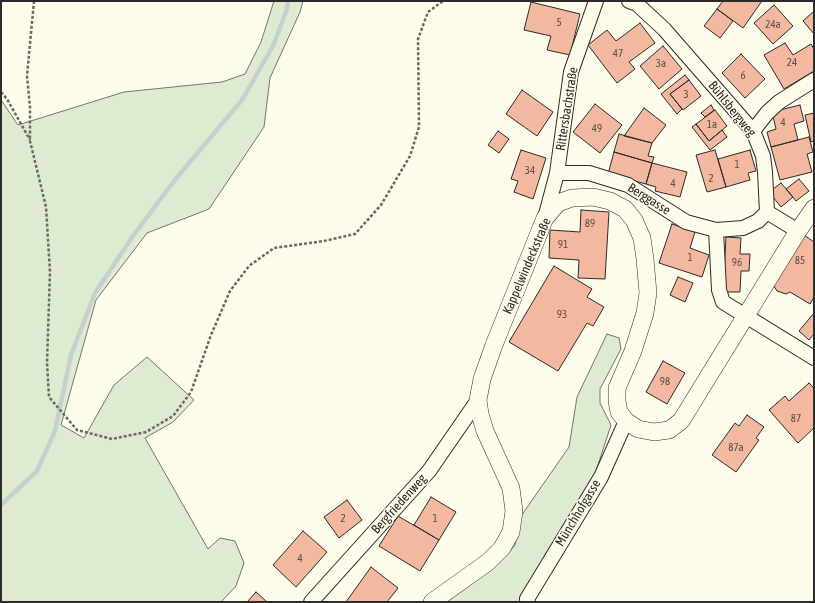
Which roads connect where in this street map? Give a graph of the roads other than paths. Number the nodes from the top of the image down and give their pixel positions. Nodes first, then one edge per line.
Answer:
1 (596, 1) edge
2 (629, 1) edge
3 (814, 80) edge
4 (753, 131) junction
5 (557, 173) junction
6 (814, 208) edge
7 (767, 212) junction
8 (544, 218) junction
9 (716, 230) junction
10 (798, 231) junction
11 (746, 316) junction
12 (814, 358) edge
13 (478, 400) junction
14 (626, 421) junction
15 (311, 602) edge
16 (432, 602) edge
17 (528, 602) edge

1 - 5 street, Rittersbachstraße
2 - 4 street, Bühlsbergweg
3 - 4 street
4 - 7 street, Bühlsbergweg
5 - 8 street, Rittersbachstraße
5 - 9 street, Berggasse
6 - 10 street
7 - 9 street, Berggasse
7 - 10 street
8 - 13 street, Kappelwindeckstraße
8 - 14 street, Kappelwindeckstraße
9 - 11 street
10 - 11 street
11 - 12 street
11 - 14 street
13 - 15 street, Bergfriedenweg
13 - 16 street, Kappelwindeckstraße
14 - 17 street, Münchhofgasse

